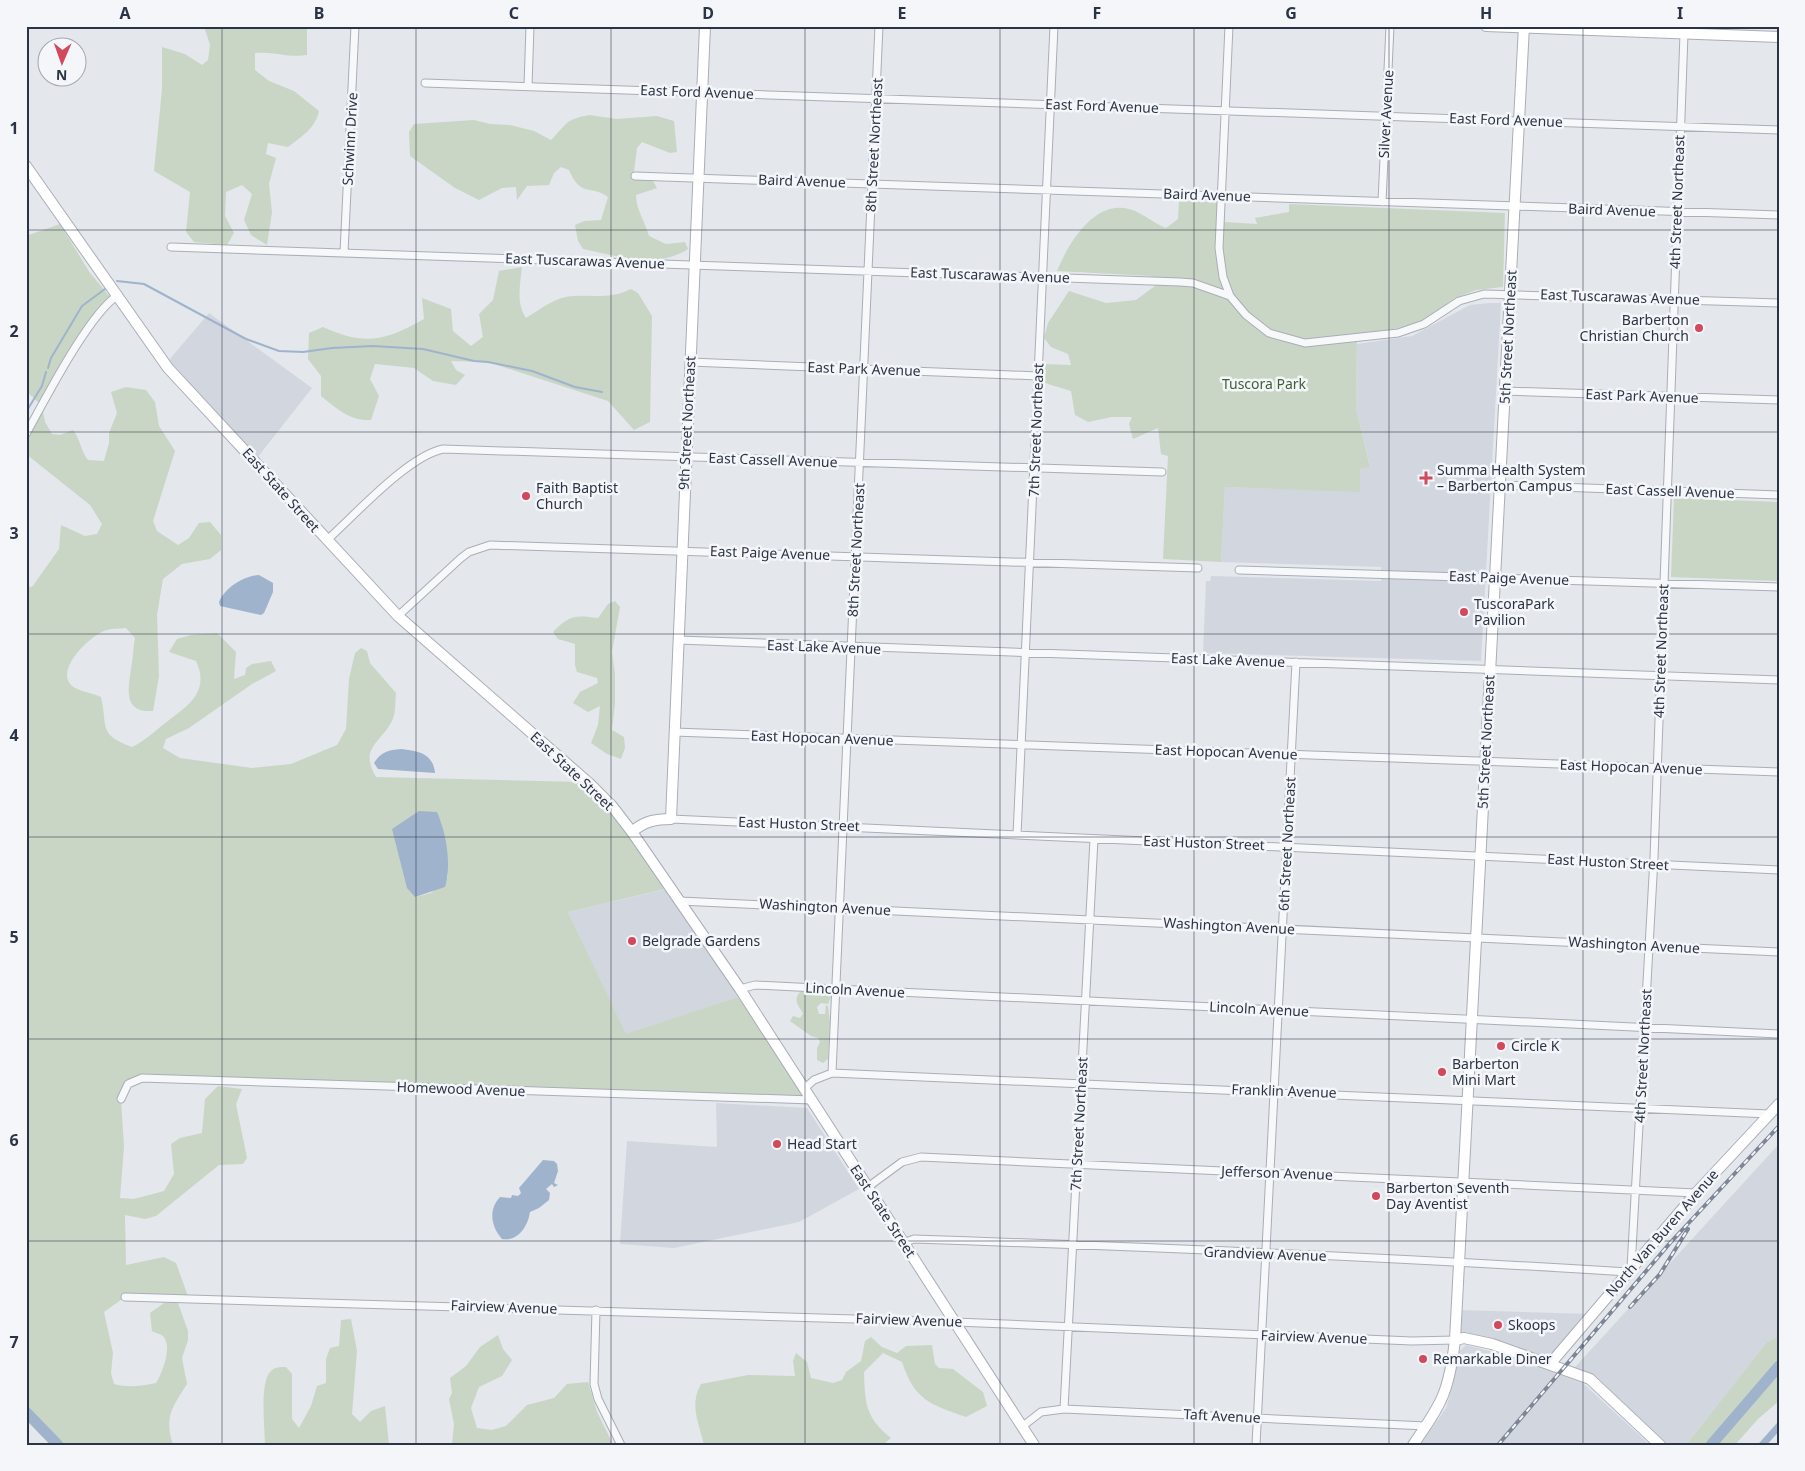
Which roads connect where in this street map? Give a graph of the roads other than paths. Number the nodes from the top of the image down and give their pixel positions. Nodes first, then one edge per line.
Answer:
1 (355, 26) edge
2 (530, 26) edge
3 (705, 26) edge
4 (879, 26) edge
5 (1054, 26) edge
6 (1229, 26) edge
7 (1390, 26) edge
8 (1486, 26) edge
9 (1524, 27) edge
10 (1703, 30) edge
11 (1684, 34) junction
12 (1779, 37) edge
13 (424, 84) dead end
14 (528, 86) junction
15 (702, 92) junction
16 (876, 98) junction
17 (1050, 104) junction
18 (1225, 110) junction
19 (1386, 116) junction
20 (1519, 121) junction
21 (1679, 126) junction
22 (1779, 130) edge
23 (26, 166) edge
24 (635, 176) dead end
25 (698, 178) junction
26 (872, 184) junction
27 (1047, 190) junction
28 (1221, 196) junction
29 (1382, 202) junction
30 (1515, 206) junction
31 (1677, 212) junction
32 (1779, 215) edge
33 (171, 247) dead end
34 (344, 252) junction
35 (694, 265) junction
36 (868, 271) junction
37 (1043, 277) junction
38 (1510, 293) junction
39 (118, 295) junction
40 (1230, 296) junction
41 (1674, 299) junction
42 (1779, 303) edge
43 (690, 362) junction
44 (864, 368) junction
45 (1038, 376) junction
46 (1505, 391) junction
47 (1670, 396) junction
48 (1779, 400) edge
49 (26, 434) edge
50 (686, 457) junction
51 (860, 463) junction
52 (1034, 468) junction
53 (1162, 472) dead end
54 (1500, 485) junction
55 (1666, 491) junction
56 (1779, 495) edge
57 (327, 540) junction
58 (682, 550) junction
59 (856, 555) junction
60 (1030, 562) junction
61 (1198, 568) dead end
62 (1239, 570) dead end
63 (1494, 578) junction
64 (1663, 583) junction
65 (1779, 587) edge
66 (398, 616) junction
67 (678, 640) junction
68 (851, 648) junction
69 (1026, 653) junction
70 (1296, 662) junction
71 (1490, 669) junction
72 (1661, 676) junction
73 (1779, 680) edge
74 (674, 732) junction
75 (847, 739) junction
76 (1022, 746) junction
77 (1291, 755) junction
78 (1485, 762) junction
79 (1658, 768) junction
80 (1779, 772) edge
81 (671, 819) junction
82 (844, 826) junction
83 (632, 832) junction
84 (1017, 835) junction
85 (1094, 839) junction
86 (1287, 847) junction
87 (1480, 856) junction
88 (1653, 864) junction
89 (1779, 870) edge
90 (680, 901) junction
91 (840, 908) junction
92 (1090, 920) junction
93 (1282, 929) junction
94 (1475, 938) junction
95 (1650, 945) junction
96 (1779, 952) edge
97 (836, 988) junction
98 (740, 989) junction
99 (1086, 1000) junction
100 (1278, 1011) junction
101 (1471, 1018) junction
102 (1644, 1027) junction
103 (1779, 1034) edge
104 (832, 1073) junction
105 (1081, 1083) junction
106 (804, 1089) junction
107 (1274, 1091) junction
108 (121, 1099) dead end
109 (1466, 1099) junction
110 (812, 1100) junction
111 (1779, 1104) edge
112 (1640, 1108) junction
113 (1769, 1114) junction
114 (1077, 1164) junction
115 (1270, 1173) junction
116 (1462, 1180) junction
117 (868, 1187) junction
118 (1636, 1190) junction
119 (1696, 1193) junction
120 (904, 1243) junction
121 (1072, 1245) junction
122 (1266, 1254) junction
123 (1458, 1261) junction
124 (1629, 1270) junction
125 (125, 1297) dead end
126 (596, 1310) junction
127 (955, 1322) junction
128 (1068, 1327) junction
129 (1262, 1335) junction
130 (1455, 1340) junction
131 (1550, 1364) junction
132 (1064, 1409) junction
133 (1258, 1418) junction
134 (1023, 1426) junction
135 (1426, 1426) junction
136 (621, 1445) edge
137 (1034, 1445) edge
138 (1256, 1445) edge
139 (1413, 1445) edge
140 (1660, 1445) edge

1 - 34 street, Schwinn Drive
2 - 14 street
3 - 15 street, 9th Street Northeast
4 - 16 street, 8th Street Northeast
5 - 17 street, 7th Street Northeast
6 - 18 street
7 - 19 street, Silver Avenue
8 - 9 street
9 - 11 street
9 - 20 street, 5th Street Northeast
10 - 11 street
10 - 12 street
11 - 21 street, 4th Street Northeast
13 - 14 street, East Ford Avenue
14 - 15 street, East Ford Avenue
15 - 16 street, East Ford Avenue
15 - 25 street, 9th Street Northeast
16 - 17 street, East Ford Avenue
16 - 26 street, 8th Street Northeast
17 - 18 street, East Ford Avenue
17 - 27 street, 7th Street Northeast
18 - 19 street, East Ford Avenue
18 - 28 street
19 - 20 street, East Ford Avenue
19 - 29 street, Silver Avenue
20 - 21 street, East Ford Avenue
20 - 30 street, 5th Street Northeast
21 - 22 street, East Ford Avenue
21 - 31 street, 4th Street Northeast
23 - 39 street, East State Street
24 - 25 street, Baird Avenue
25 - 26 street, Baird Avenue
25 - 35 street, 9th Street Northeast
26 - 27 street, Baird Avenue
26 - 36 street, 8th Street Northeast
27 - 28 street, Baird Avenue
27 - 37 street, 7th Street Northeast
28 - 29 street, Baird Avenue
28 - 40 street
29 - 30 street, Baird Avenue
30 - 31 street, Baird Avenue
30 - 38 street, 5th Street Northeast
31 - 32 street, Baird Avenue
31 - 41 street, 4th Street Northeast
33 - 34 street, East Tuscarawas Avenue
34 - 35 street, East Tuscarawas Avenue
35 - 36 street, East Tuscarawas Avenue
35 - 43 street, 9th Street Northeast
36 - 37 street, East Tuscarawas Avenue
36 - 44 street, 8th Street Northeast
37 - 40 street, East Tuscarawas Avenue
37 - 45 street, 7th Street Northeast
38 - 40 street, East Tuscarawas Avenue
38 - 41 street, East Tuscarawas Avenue
38 - 46 street, 5th Street Northeast
39 - 49 street
39 - 57 street, East State Street
41 - 42 street, East Tuscarawas Avenue
41 - 47 street, 4th Street Northeast
43 - 44 street, East Park Avenue
43 - 50 street, 9th Street Northeast
44 - 45 street, East Park Avenue
44 - 51 street, 8th Street Northeast
45 - 52 street, 7th Street Northeast
46 - 47 street, East Park Avenue
46 - 54 street, 5th Street Northeast
47 - 48 street, East Park Avenue
47 - 55 street, 4th Street Northeast
50 - 51 street, East Cassell Avenue
50 - 57 street, East Cassell Avenue
50 - 58 street, 9th Street Northeast
51 - 52 street, East Cassell Avenue
51 - 59 street, 8th Street Northeast
52 - 53 street, East Cassell Avenue
52 - 60 street, 7th Street Northeast
54 - 55 street, East Cassell Avenue
54 - 63 street, 5th Street Northeast
55 - 56 street, East Cassell Avenue
55 - 64 street, 4th Street Northeast
57 - 66 street, East State Street
58 - 59 street, East Paige Avenue
58 - 66 street, East Paige Avenue
58 - 67 street, 9th Street Northeast
59 - 60 street, East Paige Avenue
59 - 68 street, 8th Street Northeast
60 - 61 street, East Paige Avenue
60 - 69 street, 7th Street Northeast
62 - 63 street, East Paige Avenue
63 - 64 street, East Paige Avenue
63 - 71 street, 5th Street Northeast
64 - 65 street, East Paige Avenue
64 - 72 street, 4th Street Northeast
66 - 83 street, East State Street
67 - 68 street, East Lake Avenue
67 - 74 street, 9th Street Northeast
68 - 69 street, East Lake Avenue
68 - 75 street, 8th Street Northeast
69 - 70 street, East Lake Avenue
69 - 76 street, 7th Street Northeast
70 - 71 street, East Lake Avenue
70 - 77 street, 6th Street Northeast
71 - 72 street, East Lake Avenue
71 - 78 street, 5th Street Northeast
72 - 73 street, East Lake Avenue
72 - 79 street, 4th Street Northeast
74 - 75 street, East Hopocan Avenue
74 - 81 street, 9th Street Northeast
75 - 76 street, East Hopocan Avenue
75 - 82 street, 8th Street Northeast
76 - 77 street, East Hopocan Avenue
76 - 84 street, 7th Street Northeast
77 - 78 street, East Hopocan Avenue
77 - 86 street, 6th Street Northeast
78 - 79 street, East Hopocan Avenue
78 - 87 street, 5th Street Northeast
79 - 80 street, East Hopocan Avenue
79 - 88 street, 4th Street Northeast
81 - 82 street, East Huston Street
81 - 83 street, East Huston Street
82 - 84 street, East Huston Street
82 - 91 street, 8th Street Northeast
83 - 90 street, East State Street
84 - 85 street, East Huston Street
85 - 86 street, East Huston Street
85 - 92 street, 7th Street Northeast
86 - 87 street, East Huston Street
86 - 93 street, 6th Street Northeast
87 - 88 street, East Huston Street
87 - 94 street, 5th Street Northeast
88 - 89 street, East Huston Street
88 - 95 street, 4th Street Northeast
90 - 91 street, Washington Avenue
90 - 98 street, East State Street
91 - 92 street, Washington Avenue
91 - 97 street, 8th Street Northeast
92 - 93 street, Washington Avenue
92 - 99 street, 7th Street Northeast
93 - 94 street, Washington Avenue
93 - 100 street, 6th Street Northeast
94 - 95 street, Washington Avenue
94 - 101 street, 5th Street Northeast
95 - 96 street, Washington Avenue
95 - 102 street, 4th Street Northeast
97 - 98 street, Lincoln Avenue
97 - 99 street, Lincoln Avenue
97 - 104 street, 8th Street Northeast
98 - 106 street, East State Street
99 - 100 street, Lincoln Avenue
99 - 105 street, 7th Street Northeast
100 - 101 street, Lincoln Avenue
100 - 107 street, 6th Street Northeast
101 - 102 street, Lincoln Avenue
101 - 109 street, 5th Street Northeast
102 - 103 street, Lincoln Avenue
102 - 112 street, 4th Street Northeast
104 - 105 street, Franklin Avenue
104 - 106 street, Franklin Avenue
105 - 107 street, Franklin Avenue
105 - 114 street, 7th Street Northeast
106 - 110 street, East State Street
107 - 109 street, Franklin Avenue
107 - 115 street, 6th Street Northeast
108 - 110 street, Homewood Avenue
109 - 112 street, Franklin Avenue
109 - 116 street, 5th Street Northeast
110 - 117 street, East State Street
111 - 113 street, North Van Buren Avenue
112 - 113 street, Franklin Avenue
112 - 118 street, 4th Street Northeast
113 - 119 street, North Van Buren Avenue
114 - 115 street, Jefferson Avenue
114 - 117 street, Jefferson Avenue
114 - 121 street, 7th Street Northeast
115 - 116 street, Jefferson Avenue
115 - 122 street, 6th Street Northeast
116 - 118 street, Jefferson Avenue
116 - 123 street, 5th Street Northeast
117 - 120 street, East State Street
118 - 119 street, Jefferson Avenue
118 - 124 street, 4th Street Northeast
119 - 124 street, North Van Buren Avenue
120 - 121 street, Grandview Avenue
120 - 127 street, East State Street
121 - 122 street, Grandview Avenue
121 - 128 street, 7th Street Northeast
122 - 123 street, Grandview Avenue
122 - 129 street, 6th Street Northeast
123 - 124 street, Grandview Avenue
123 - 130 street, 5th Street Northeast
124 - 131 street, North Van Buren Avenue
125 - 126 street, Fairview Avenue
126 - 127 street, Fairview Avenue
126 - 136 street
127 - 128 street, Fairview Avenue
127 - 134 street, East State Street
128 - 129 street, Fairview Avenue
128 - 132 street, 7th Street Northeast
129 - 130 street, Fairview Avenue
129 - 133 street, 6th Street Northeast
130 - 131 street, Fairview Avenue
130 - 135 street, 5th Street Northeast
131 - 140 street, Fairview Avenue
132 - 133 street, Taft Avenue
132 - 134 street, Taft Avenue
133 - 135 street, Taft Avenue
133 - 138 street, 6th Street Northeast
134 - 137 street, East State Street
135 - 139 street, 5th Street Northeast

